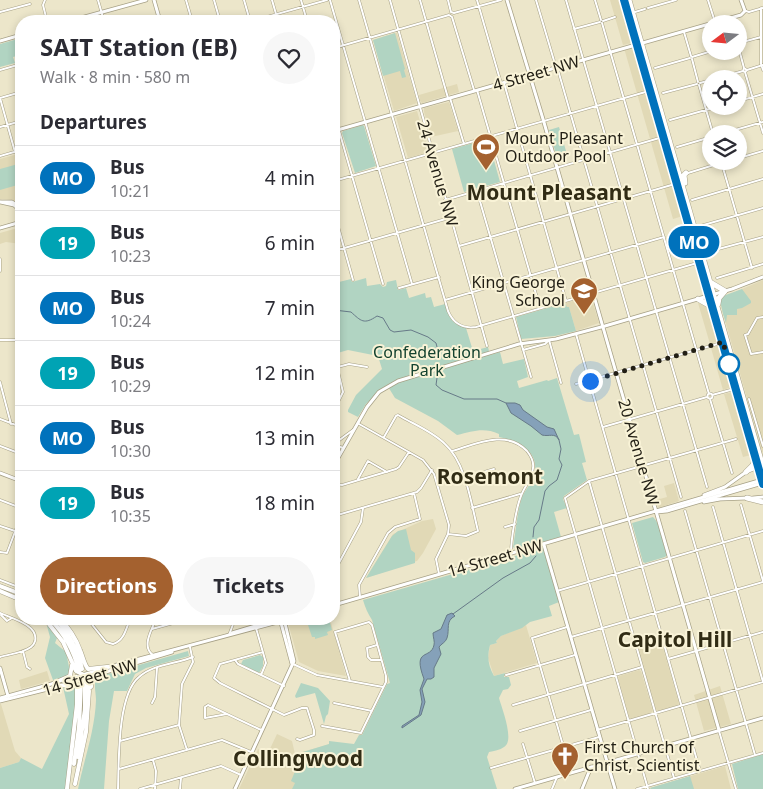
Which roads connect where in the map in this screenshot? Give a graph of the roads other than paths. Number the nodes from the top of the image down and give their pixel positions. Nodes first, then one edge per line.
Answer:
1 (98, 0) edge
2 (146, 0) edge
3 (154, 0) edge
4 (186, 0) edge
5 (214, 0) edge
6 (244, 0) edge
7 (272, 0) edge
8 (301, 0) edge
9 (327, 0) edge
10 (330, 0) edge
11 (359, 0) edge
12 (390, 0) edge
13 (420, 0) edge
14 (448, 0) edge
15 (477, 0) edge
16 (500, 0) edge
17 (507, 0) edge
18 (536, 0) edge
19 (566, 0) edge
20 (595, 0) edge
21 (624, 0) edge
22 (628, 0) edge
23 (676, 0) edge
24 (708, 0) edge
25 (741, 0) edge
26 (44, 1) edge
27 (30, 4) dead end
28 (479, 6) junction
29 (303, 7) junction
30 (762, 8) edge
31 (0, 12) edge
32 (101, 12) junction
33 (632, 12) junction
34 (745, 12) junction
35 (276, 14) junction
36 (452, 14) junction
37 (46, 15) edge
38 (91, 15) edge
39 (102, 15) edge
40 (158, 15) edge
41 (190, 15) edge
42 (218, 15) edge
43 (249, 15) edge
44 (272, 15) edge
45 (305, 15) edge
46 (334, 15) edge
47 (712, 15) edge
48 (742, 15) edge
49 (615, 18) dead end
50 (601, 21) junction
51 (426, 22) junction
52 (702, 24) edge
53 (574, 29) junction
54 (398, 30) junction
55 (684, 31) junction
56 (340, 35) edge
57 (15, 37) edge
58 (761, 37) junction
59 (370, 38) junction
60 (0, 41) edge
61 (748, 41) edge
62 (639, 44) junction
63 (343, 45) junction
64 (340, 46) edge
65 (610, 52) junction
66 (702, 54) edge
67 (691, 57) junction
68 (584, 60) junction
69 (742, 60) edge
70 (762, 65) edge
71 (15, 66) edge
72 (557, 67) junction
73 (655, 68) dead end
74 (0, 70) edge
75 (745, 70) joint
76 (763, 70) edge
77 (529, 75) junction
78 (747, 78) edge
79 (503, 83) junction
80 (702, 83) edge
81 (699, 84) junction
82 (476, 91) junction
83 (650, 91) junction
84 (15, 94) edge
85 (662, 94) dead end
86 (763, 94) edge
87 (702, 95) edge
88 (752, 97) junction
89 (0, 98) edge
90 (449, 98) junction
91 (624, 98) junction
92 (747, 99) edge
93 (597, 106) junction
94 (419, 107) junction
95 (702, 111) edge
96 (570, 114) junction
97 (392, 115) junction
98 (670, 120) dead end
99 (544, 121) junction
100 (365, 122) junction
101 (761, 122) edge
102 (15, 123) edge
103 (8, 125) junction
104 (747, 126) edge
105 (0, 127) edge
106 (517, 129) junction
107 (340, 130) edge
108 (763, 133) edge
109 (340, 134) edge
110 (490, 137) junction
111 (666, 137) junction
112 (702, 138) edge
113 (464, 144) junction
114 (637, 145) junction
115 (677, 147) dead end
116 (763, 151) edge
117 (15, 152) joint
118 (610, 152) junction
119 (432, 154) junction
120 (0, 156) edge
121 (747, 156) edge
122 (584, 160) junction
123 (405, 161) junction
124 (379, 168) junction
125 (557, 168) junction
126 (702, 168) edge
127 (724, 170) edge
128 (686, 173) joint
129 (530, 175) junction
130 (352, 176) junction
131 (340, 179) edge
132 (763, 180) edge
133 (504, 183) junction
134 (676, 183) junction
135 (729, 189) junction
136 (477, 191) junction
137 (651, 191) junction
138 (685, 194) junction
139 (624, 199) junction
140 (445, 200) junction
141 (692, 200) dead end
142 (0, 202) edge
143 (15, 206) edge
144 (597, 206) junction
145 (763, 208) edge
146 (570, 214) junction
147 (737, 216) junction
148 (450, 218) junction
149 (544, 222) junction
150 (15, 224) edge
151 (424, 225) junction
152 (0, 228) edge
153 (694, 228) junction
154 (517, 229) junction
155 (397, 233) junction
156 (340, 234) edge
157 (763, 236) edge
158 (490, 237) junction
159 (664, 237) junction
160 (371, 241) junction
161 (744, 242) junction
162 (637, 245) junction
163 (459, 246) junction
164 (344, 248) junction
165 (340, 249) edge
166 (711, 251) dead end
167 (610, 253) junction
168 (0, 259) edge
169 (584, 260) junction
170 (699, 262) junction
171 (763, 264) edge
172 (557, 268) junction
173 (752, 268) junction
174 (674, 270) junction
175 (0, 271) edge
176 (530, 276) junction
177 (438, 277) junction
178 (763, 277) edge
179 (647, 278) junction
180 (717, 278) dead end
181 (353, 280) dead end
182 (710, 282) junction
183 (383, 284) dead end
184 (412, 284) junction
185 (504, 284) junction
186 (620, 285) junction
187 (399, 288) dead end
188 (726, 291) junction
189 (472, 293) junction
190 (593, 293) junction
191 (712, 295) junction
192 (698, 299) junction
193 (445, 300) junction
194 (566, 301) junction
195 (683, 303) junction
196 (715, 307) junction
197 (540, 308) junction
198 (656, 311) junction
199 (513, 316) junction
200 (763, 317) edge
201 (630, 319) junction
202 (481, 325) junction
203 (603, 326) junction
204 (576, 334) junction
205 (0, 340) edge
206 (15, 340) edge
207 (549, 340) junction
208 (723, 342) junction
209 (521, 344) junction
210 (487, 346) dead end
211 (523, 350) junction
212 (696, 350) junction
213 (763, 352) edge
214 (670, 358) junction
215 (643, 365) junction
216 (340, 366) edge
217 (367, 367) dead end
218 (616, 373) junction
219 (531, 377) dead end
220 (590, 381) junction
221 (0, 382) edge
222 (340, 383) edge
223 (561, 383) dead end
224 (576, 384) dead end
225 (736, 388) junction
226 (709, 394) junction
227 (712, 395) junction
228 (707, 397) junction
229 (340, 398) edge
230 (710, 399) junction
231 (749, 399) dead end
232 (683, 404) junction
233 (656, 412) junction
234 (0, 419) edge
235 (630, 419) junction
236 (357, 423) junction
237 (12, 424) junction
238 (15, 425) edge
239 (603, 427) junction
240 (354, 428) junction
241 (384, 438) junction
242 (340, 439) edge
243 (736, 439) dead end
244 (723, 442) junction
245 (0, 446) edge
246 (340, 447) edge
247 (343, 448) junction
248 (761, 448) edge
249 (696, 450) junction
250 (452, 451) junction
251 (15, 452) edge
252 (410, 452) junction
253 (340, 454) edge
254 (756, 457) junction
255 (763, 457) edge
256 (670, 458) junction
257 (643, 466) junction
258 (762, 467) edge
259 (494, 469) dead end
260 (432, 470) junction
261 (387, 472) junction
262 (746, 472) junction
263 (0, 473) edge
264 (732, 473) dead end
265 (616, 474) junction
266 (464, 478) junction
267 (15, 479) edge
268 (358, 480) junction
269 (589, 481) junction
270 (763, 482) edge
271 (340, 485) edge
272 (707, 487) dead end
273 (414, 493) junction
274 (522, 494) junction
275 (681, 497) dead end
276 (763, 497) edge
277 (747, 498) junction
278 (0, 500) edge
279 (763, 502) edge
280 (688, 503) junction
281 (741, 505) dead end
282 (15, 506) edge
283 (713, 507) dead end
284 (363, 508) junction
285 (472, 508) junction
286 (685, 511) dead end
287 (656, 512) junction
288 (340, 514) edge
289 (629, 520) junction
290 (515, 524) junction
291 (0, 526) edge
292 (505, 527) dead end
293 (602, 528) junction
294 (15, 531) joint
295 (763, 532) edge
296 (448, 534) junction
297 (575, 535) junction
298 (750, 535) junction
299 (723, 543) junction
300 (544, 544) junction
301 (696, 551) junction
302 (0, 552) edge
303 (511, 554) junction
304 (670, 558) junction
305 (340, 561) edge
306 (642, 566) junction
307 (439, 574) junction
308 (615, 574) junction
309 (0, 580) edge
310 (588, 582) junction
311 (763, 582) edge
312 (0, 586) edge
313 (15, 586) edge
314 (736, 589) junction
315 (0, 591) edge
316 (557, 591) junction
317 (15, 592) edge
318 (15, 597) edge
319 (360, 597) junction
320 (710, 597) junction
321 (340, 603) edge
322 (683, 605) junction
323 (655, 613) junction
324 (0, 614) edge
325 (12, 618) junction
326 (15, 619) edge
327 (628, 621) junction
328 (25, 625) edge
329 (50, 625) edge
330 (55, 625) edge
331 (60, 625) edge
332 (64, 625) edge
333 (92, 625) edge
334 (128, 625) edge
335 (154, 625) edge
336 (165, 625) edge
337 (233, 625) edge
338 (262, 625) edge
339 (283, 625) edge
340 (256, 627) junction
341 (567, 627) junction
342 (602, 628) junction
343 (152, 629) junction
344 (763, 632) edge
345 (229, 635) junction
346 (750, 636) junction
347 (570, 638) junction
348 (723, 644) junction
349 (377, 645) junction
350 (190, 646) junction
351 (178, 649) junction
352 (22, 650) junction
353 (696, 651) junction
354 (263, 652) junction
355 (153, 655) junction
356 (575, 655) junction
357 (0, 657) edge
358 (193, 657) junction
359 (668, 659) junction
360 (235, 660) junction
361 (381, 660) junction
362 (72, 663) junction
363 (293, 664) junction
364 (116, 666) junction
365 (540, 666) junction
366 (642, 667) junction
367 (157, 668) junction
368 (30, 669) dead end
369 (82, 669) junction
370 (0, 670) edge
371 (261, 675) junction
372 (506, 675) dead end
373 (615, 675) junction
374 (94, 676) junction
375 (82, 677) junction
376 (350, 681) junction
377 (763, 682) edge
378 (54, 683) junction
379 (584, 684) junction
380 (81, 685) junction
381 (59, 686) junction
382 (284, 686) junction
383 (383, 687) junction
384 (736, 690) junction
385 (548, 695) junction
386 (9, 697) junction
387 (709, 698) junction
388 (0, 700) edge
389 (152, 703) dead end
390 (334, 703) dead end
391 (513, 705) dead end
392 (682, 706) junction
393 (272, 708) junction
394 (591, 710) junction
395 (372, 711) junction
396 (88, 714) junction
397 (227, 714) junction
398 (655, 714) junction
399 (763, 718) edge
400 (556, 721) junction
401 (628, 721) junction
402 (746, 723) junction
403 (179, 725) junction
404 (322, 726) dead end
405 (262, 730) junction
406 (597, 730) junction
407 (719, 730) junction
408 (520, 731) dead end
409 (599, 737) junction
410 (691, 738) junction
411 (297, 739) dead end
412 (120, 741) junction
413 (523, 744) dead end
414 (664, 746) junction
415 (563, 747) junction
416 (187, 750) junction
417 (251, 752) junction
418 (763, 753) edge
419 (638, 754) junction
420 (755, 755) junction
421 (527, 757) junction
422 (153, 760) junction
423 (606, 763) junction
424 (728, 763) junction
425 (591, 767) junction
426 (491, 768) dead end
427 (586, 768) junction
428 (118, 769) junction
429 (700, 771) junction
430 (571, 773) junction
431 (588, 774) junction
432 (241, 775) junction
433 (555, 777) junction
434 (181, 778) junction
435 (674, 778) junction
436 (535, 783) junction
437 (75, 784) junction
438 (156, 785) junction
439 (523, 788) edge
440 (647, 788) edge
441 (68, 789) edge
442 (74, 789) edge
443 (118, 789) edge
444 (140, 789) edge
445 (155, 789) edge
446 (180, 789) edge
447 (235, 789) edge
448 (515, 789) edge
449 (552, 789) edge
450 (582, 789) edge
451 (614, 789) edge
452 (637, 789) edge
453 (736, 789) edge

1 - 32 street
2 - 32 street
3 - 40 street
4 - 41 street
5 - 42 street
6 - 43 street
7 - 35 street
8 - 29 street
9 - 29 street
10 - 46 street
11 - 59 street
12 - 54 street, 24 Avenue NW
13 - 51 street
14 - 36 street
15 - 28 street
16 - 28 street
17 - 77 street, 20 Avenue NW
18 - 72 street
19 - 53 street
20 - 50 street
21 - 62 highway
22 - 33 highway
23 - 33 street
24 - 47 street
25 - 34 street
26 - 37 street
27 - 31 street
28 - 36 street
28 - 79 street
29 - 35 street
29 - 45 street
30 - 34 street, 4 Street NW
30 - 58 street
32 - 38 street
32 - 39 street
33 - 62 highway
34 - 48 street, 4 Street NW
35 - 44 street
36 - 51 street
36 - 82 street
49 - 50 street
50 - 53 street
50 - 65 street
51 - 54 street
51 - 90 street
52 - 55 street, 4 Street NW
53 - 68 street
54 - 59 street
54 - 94 street, 24 Avenue NW
55 - 62 street, 4 Street NW
55 - 67 street
56 - 63 street
57 - 60 street
58 - 61 street
58 - 70 street
59 - 63 street
59 - 97 street
62 - 65 street, 4 Street NW
62 - 83 highway
62 - 111 highway
63 - 64 street
63 - 100 street
65 - 68 street, 4 Street NW
65 - 91 street
66 - 67 street
67 - 73 street
67 - 81 street
68 - 72 street, 4 Street NW
68 - 93 street
69 - 75 street
70 - 75 street
70 - 76 street
71 - 74 street
72 - 77 street, 4 Street NW
72 - 96 street
77 - 79 street, 4 Street NW
77 - 99 street, 20 Avenue NW
78 - 88 street
79 - 82 street, 4 Street NW
79 - 106 street
80 - 81 street
81 - 85 street
81 - 87 street
82 - 90 street, 4 Street NW
82 - 110 street
83 - 91 street
83 - 111 highway
84 - 89 street
86 - 88 street
88 - 92 street
88 - 101 street
89 - 103 street
90 - 94 street, 4 Street NW
90 - 113 street
91 - 93 street
91 - 114 street
93 - 96 street
93 - 118 street
94 - 97 street, 4 Street NW
94 - 119 street, 24 Avenue NW
95 - 98 street
96 - 99 street
96 - 122 street
97 - 100 street, 4 Street NW
97 - 123 street
99 - 106 street
99 - 125 street, 20 Avenue NW
100 - 107 street, 4 Street NW
100 - 124 street
101 - 104 street
101 - 108 street
102 - 103 street
103 - 105 street
103 - 117 street
106 - 110 street
106 - 129 street
109 - 130 street
110 - 113 street
110 - 133 street
111 - 114 street
111 - 134 highway
111 - 138 highway
112 - 115 street
113 - 119 street
114 - 118 street
114 - 137 street
116 - 121 street
117 - 120 street
118 - 122 street
118 - 139 street
119 - 123 street
119 - 140 street, 24 Avenue NW
122 - 125 street
122 - 144 street
123 - 124 street
123 - 151 street
124 - 130 street
124 - 155 street
125 - 129 street
125 - 146 street, 20 Avenue NW
126 - 128 street
127 - 135 street
128 - 138 highway
129 - 133 street
129 - 149 street
130 - 131 street
130 - 160 street
132 - 135 street
133 - 136 street
133 - 154 street
134 - 137 street
134 - 153 highway
135 - 141 street
135 - 147 street
136 - 140 street
136 - 158 street
137 - 139 street
137 - 159 street
138 - 153 highway
139 - 144 street
139 - 162 street
140 - 148 street, 24 Avenue NW
142 - 143 street
144 - 146 street
144 - 167 street
145 - 147 street
146 - 149 street
146 - 169 street, 20 Avenue NW
147 - 153 street
147 - 161 street
148 - 151 street
148 - 163 street, 24 Avenue NW
149 - 154 street
149 - 172 street
150 - 152 street
151 - 155 street
151 - 177 street
153 - 153 street
153 - 170 highway
153 - 182 highway
154 - 158 street
154 - 176 street
155 - 160 street
155 - 184 street
156 - 164 street
157 - 161 street
158 - 163 street
158 - 185 street
159 - 162 street
159 - 174 street
160 - 164 street
160 - 183 street
161 - 166 street
161 - 173 street
162 - 167 street
162 - 179 street
163 - 189 street, 24 Avenue NW
164 - 165 street
164 - 181 street
167 - 169 street
167 - 186 street
168 - 175 street
169 - 172 street
169 - 190 street, 20 Avenue NW
170 - 174 street
170 - 191 highway
171 - 173 street
172 - 176 street
172 - 194 street
173 - 180 street
174 - 179 street
174 - 195 street
176 - 185 street
176 - 197 street
177 - 184 street
177 - 193 street
178 - 188 street
179 - 186 street
179 - 198 street
182 - 188 highway
182 - 191 highway
184 - 187 street
185 - 189 street
185 - 199 street
186 - 190 street
186 - 201 street
188 - 191 street
188 - 196 highway
189 - 193 street
189 - 202 street, 24 Avenue NW
190 - 194 street
190 - 203 street, 20 Avenue NW
191 - 192 street
191 - 196 highway
192 - 195 street
192 - 196 highway
193 - 202 street
194 - 197 street
195 - 198 street
195 - 212 street
196 - 208 highway
196 - 248 highway
197 - 199 street
198 - 201 street
198 - 214 street
199 - 202 street
199 - 209 street
200 - 213 street
201 - 203 street
201 - 215 street
202 - 210 street, 24 Avenue NW
203 - 204 street
203 - 218 street, 20 Avenue NW
204 - 207 street
204 - 220 street
205 - 206 street
207 - 209 street
207 - 211 street
207 - 223 street
208 - 212 street
208 - 225 highway
209 - 211 street
209 - 236 street
211 - 219 street
212 - 214 street
212 - 226 street
214 - 215 street
214 - 232 street
215 - 218 street
215 - 233 street
216 - 217 street
218 - 220 street
218 - 235 street, 20 Avenue NW
220 - 224 street
220 - 239 street
221 - 237 street
222 - 229 street
225 - 227 street
225 - 254 highway
226 - 227 street
226 - 228 street
227 - 230 street
228 - 230 street
228 - 232 street
230 - 244 street
231 - 248 street
232 - 233 street
232 - 249 street
233 - 235 street
233 - 256 street
234 - 237 street
235 - 239 street
235 - 257 street, 20 Avenue NW
236 - 240 street
236 - 241 street
237 - 238 street
239 - 265 street
240 - 242 street
240 - 247 street
241 - 250 street
241 - 252 street
243 - 244 street
244 - 249 street
244 - 264 street
245 - 251 street
246 - 247 street
247 - 253 street
248 - 255 highway
248 - 258 highway
249 - 256 street
249 - 272 street
250 - 266 street
250 - 274 street
252 - 260 street
252 - 261 street
254 - 258 highway
254 - 262 highway
256 - 257 street
256 - 275 street
257 - 265 street
257 - 287 street, 20 Avenue NW
258 - 262 street
258 - 270 highway, bridge
259 - 266 street
260 - 273 street
260 - 296 street
261 - 268 street
261 - 268 street
262 - 280 street
263 - 267 street
265 - 269 street
265 - 289 street
266 - 285 street
268 - 271 street
269 - 293 street
269 - 297 street
270 - 280 street, 14 Street NW
273 - 284 street
273 - 319 street
274 - 285 street
274 - 290 street
276 - 277 street
277 - 279 highway
277 - 280 street
278 - 282 street
280 - 287 street, 14 Street NW
281 - 298 street
283 - 299 street
284 - 288 street
284 - 305 street
285 - 296 street
286 - 301 street
287 - 289 street, 14 Street NW
287 - 304 street, 20 Avenue NW
289 - 293 street, 14 Street NW
289 - 306 street
290 - 292 street
290 - 303 street
291 - 294 street
293 - 297 street, 14 Street NW
293 - 308 street
294 - 302 street
295 - 298 street
296 - 307 street
297 - 300 street, 14 Street NW
297 - 310 street
298 - 299 street
298 - 311 street
299 - 301 street
299 - 314 street
300 - 303 street, 14 Street NW
300 - 316 street
301 - 304 street
301 - 320 street
303 - 307 street, 14 Street NW
304 - 306 street
304 - 322 street, 20 Avenue NW
306 - 308 street
306 - 323 street
307 - 319 street, 14 Street NW
308 - 310 street
308 - 327 street
309 - 313 street
310 - 316 street
310 - 342 street
311 - 314 street
312 - 317 main road
314 - 320 street
314 - 346 street
315 - 318 main road
316 - 341 street
319 - 321 street, 14 Street NW
320 - 322 street
320 - 348 street
322 - 323 street
322 - 353 street, 20 Avenue NW
323 - 327 street
323 - 359 street
324 - 325 street
324 - 325 street
325 - 326 street
327 - 342 street
327 - 366 street
328 - 352 street
329 - 362 main road
330 - 369 main road
331 - 369 main road
332 - 369 main road
333 - 334 street
335 - 343 street
336 - 343 street
337 - 345 street
338 - 340 street, 14 Street NW
339 - 363 street
340 - 345 street, 14 Street NW
340 - 354 street
341 - 347 street
341 - 365 street
342 - 347 street
342 - 373 street
343 - 355 street
344 - 346 street
345 - 350 street, 14 Street NW
346 - 348 street
346 - 377 street
347 - 356 street
348 - 353 street
348 - 384 street
349 - 361 street
349 - 361 street
349 - 376 street
350 - 351 street, 14 Street NW
350 - 358 street
351 - 355 street, 14 Street NW
351 - 374 street, 14 Street NW
352 - 357 street
352 - 368 street
353 - 359 street
353 - 387 street, 20 Avenue NW
354 - 360 street
354 - 371 street
355 - 364 street, 14 Street NW
356 - 365 street
356 - 379 street
358 - 367 street
358 - 403 street
359 - 392 street
360 - 371 street
360 - 393 street
361 - 383 street
362 - 375 main road
362 - 378 main road
363 - 376 street
363 - 382 street
364 - 369 main road
364 - 375 street, 14 Street NW
365 - 372 street
365 - 385 street
366 - 373 street
366 - 398 street
367 - 389 street
367 - 412 street
369 - 375 main road
370 - 386 street
371 - 382 street
373 - 379 street
373 - 401 street
374 - 375 street, 14 Street NW
374 - 396 main road
375 - 378 street, 14 Street NW
375 - 380 main road
375 - 381 street, 14 Street NW
375 - 396 main road
376 - 383 street
377 - 384 street
378 - 386 street, 14 Street NW
379 - 385 street
379 - 394 street
380 - 381 main road
380 - 437 main road
380 - 441 main road
381 - 386 street, 14 Street NW
382 - 393 street
383 - 395 street
384 - 387 street
384 - 402 street
385 - 391 street
385 - 400 street
386 - 388 street, 14 Street NW
387 - 392 street
387 - 407 street, 20 Avenue NW
390 - 395 street
392 - 398 street
392 - 410 street
393 - 405 street
393 - 411 street
394 - 400 street
394 - 406 street
395 - 404 street
396 - 437 main road
397 - 397 street
397 - 405 street
398 - 401 street
398 - 414 street
399 - 402 street
400 - 408 street
400 - 415 street
401 - 406 street
401 - 419 street
402 - 407 street
402 - 420 street
403 - 412 street
403 - 416 street
405 - 417 street
406 - 409 street
407 - 410 street
407 - 424 street, 20 Avenue NW
409 - 415 street
409 - 423 street
410 - 414 street
410 - 429 street
412 - 428 street
413 - 421 street
414 - 419 street
414 - 435 street
415 - 421 street
415 - 430 street
416 - 417 street
416 - 422 street
417 - 432 street
418 - 420 street
419 - 423 street
419 - 440 street
420 - 424 street
421 - 426 street
421 - 436 street
422 - 428 street
422 - 438 street
423 - 425 street
423 - 451 street
424 - 429 street
424 - 453 street, 20 Avenue NW
425 - 427 street
425 - 431 street
427 - 430 street
427 - 431 street
428 - 443 street
429 - 435 street
430 - 433 street
431 - 450 street
432 - 434 street
432 - 447 street
433 - 436 street
433 - 449 street
434 - 438 street
434 - 446 street
435 - 440 street
436 - 439 street
437 - 442 main road
438 - 444 street
438 - 445 street
439 - 448 street
440 - 452 street

